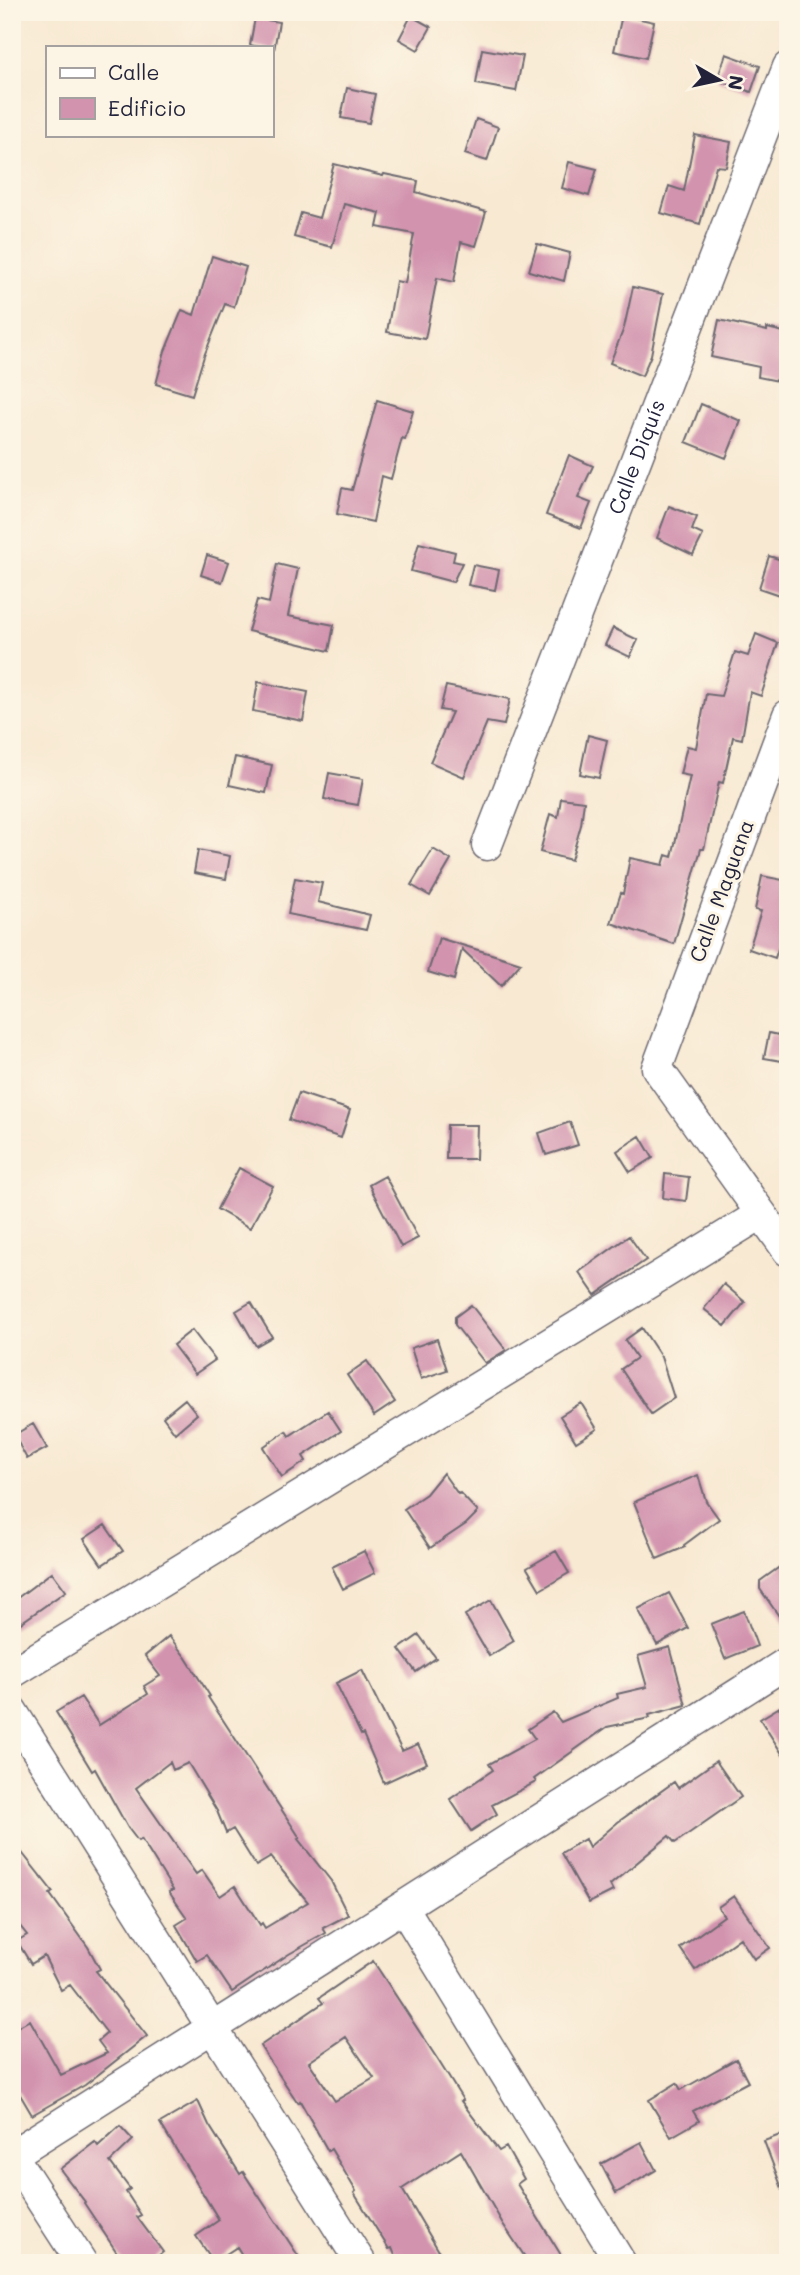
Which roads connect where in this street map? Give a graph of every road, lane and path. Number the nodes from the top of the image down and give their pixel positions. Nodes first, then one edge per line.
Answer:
1 (788, 67) edge
2 (788, 715) edge
3 (487, 845) dead end
4 (761, 1214) junction
5 (788, 1251) edge
6 (788, 1662) edge
7 (12, 1673) edge
8 (12, 1711) edge
9 (403, 1907) junction
10 (212, 2028) junction
11 (82, 2263) edge
12 (361, 2263) edge
13 (621, 2263) edge

1 - 3 street, Calle Diquís
2 - 4 street, Calle Maguana
4 - 5 street
4 - 7 street
6 - 9 street
8 - 10 street
9 - 10 street
9 - 13 street
10 - 11 street
10 - 12 street

